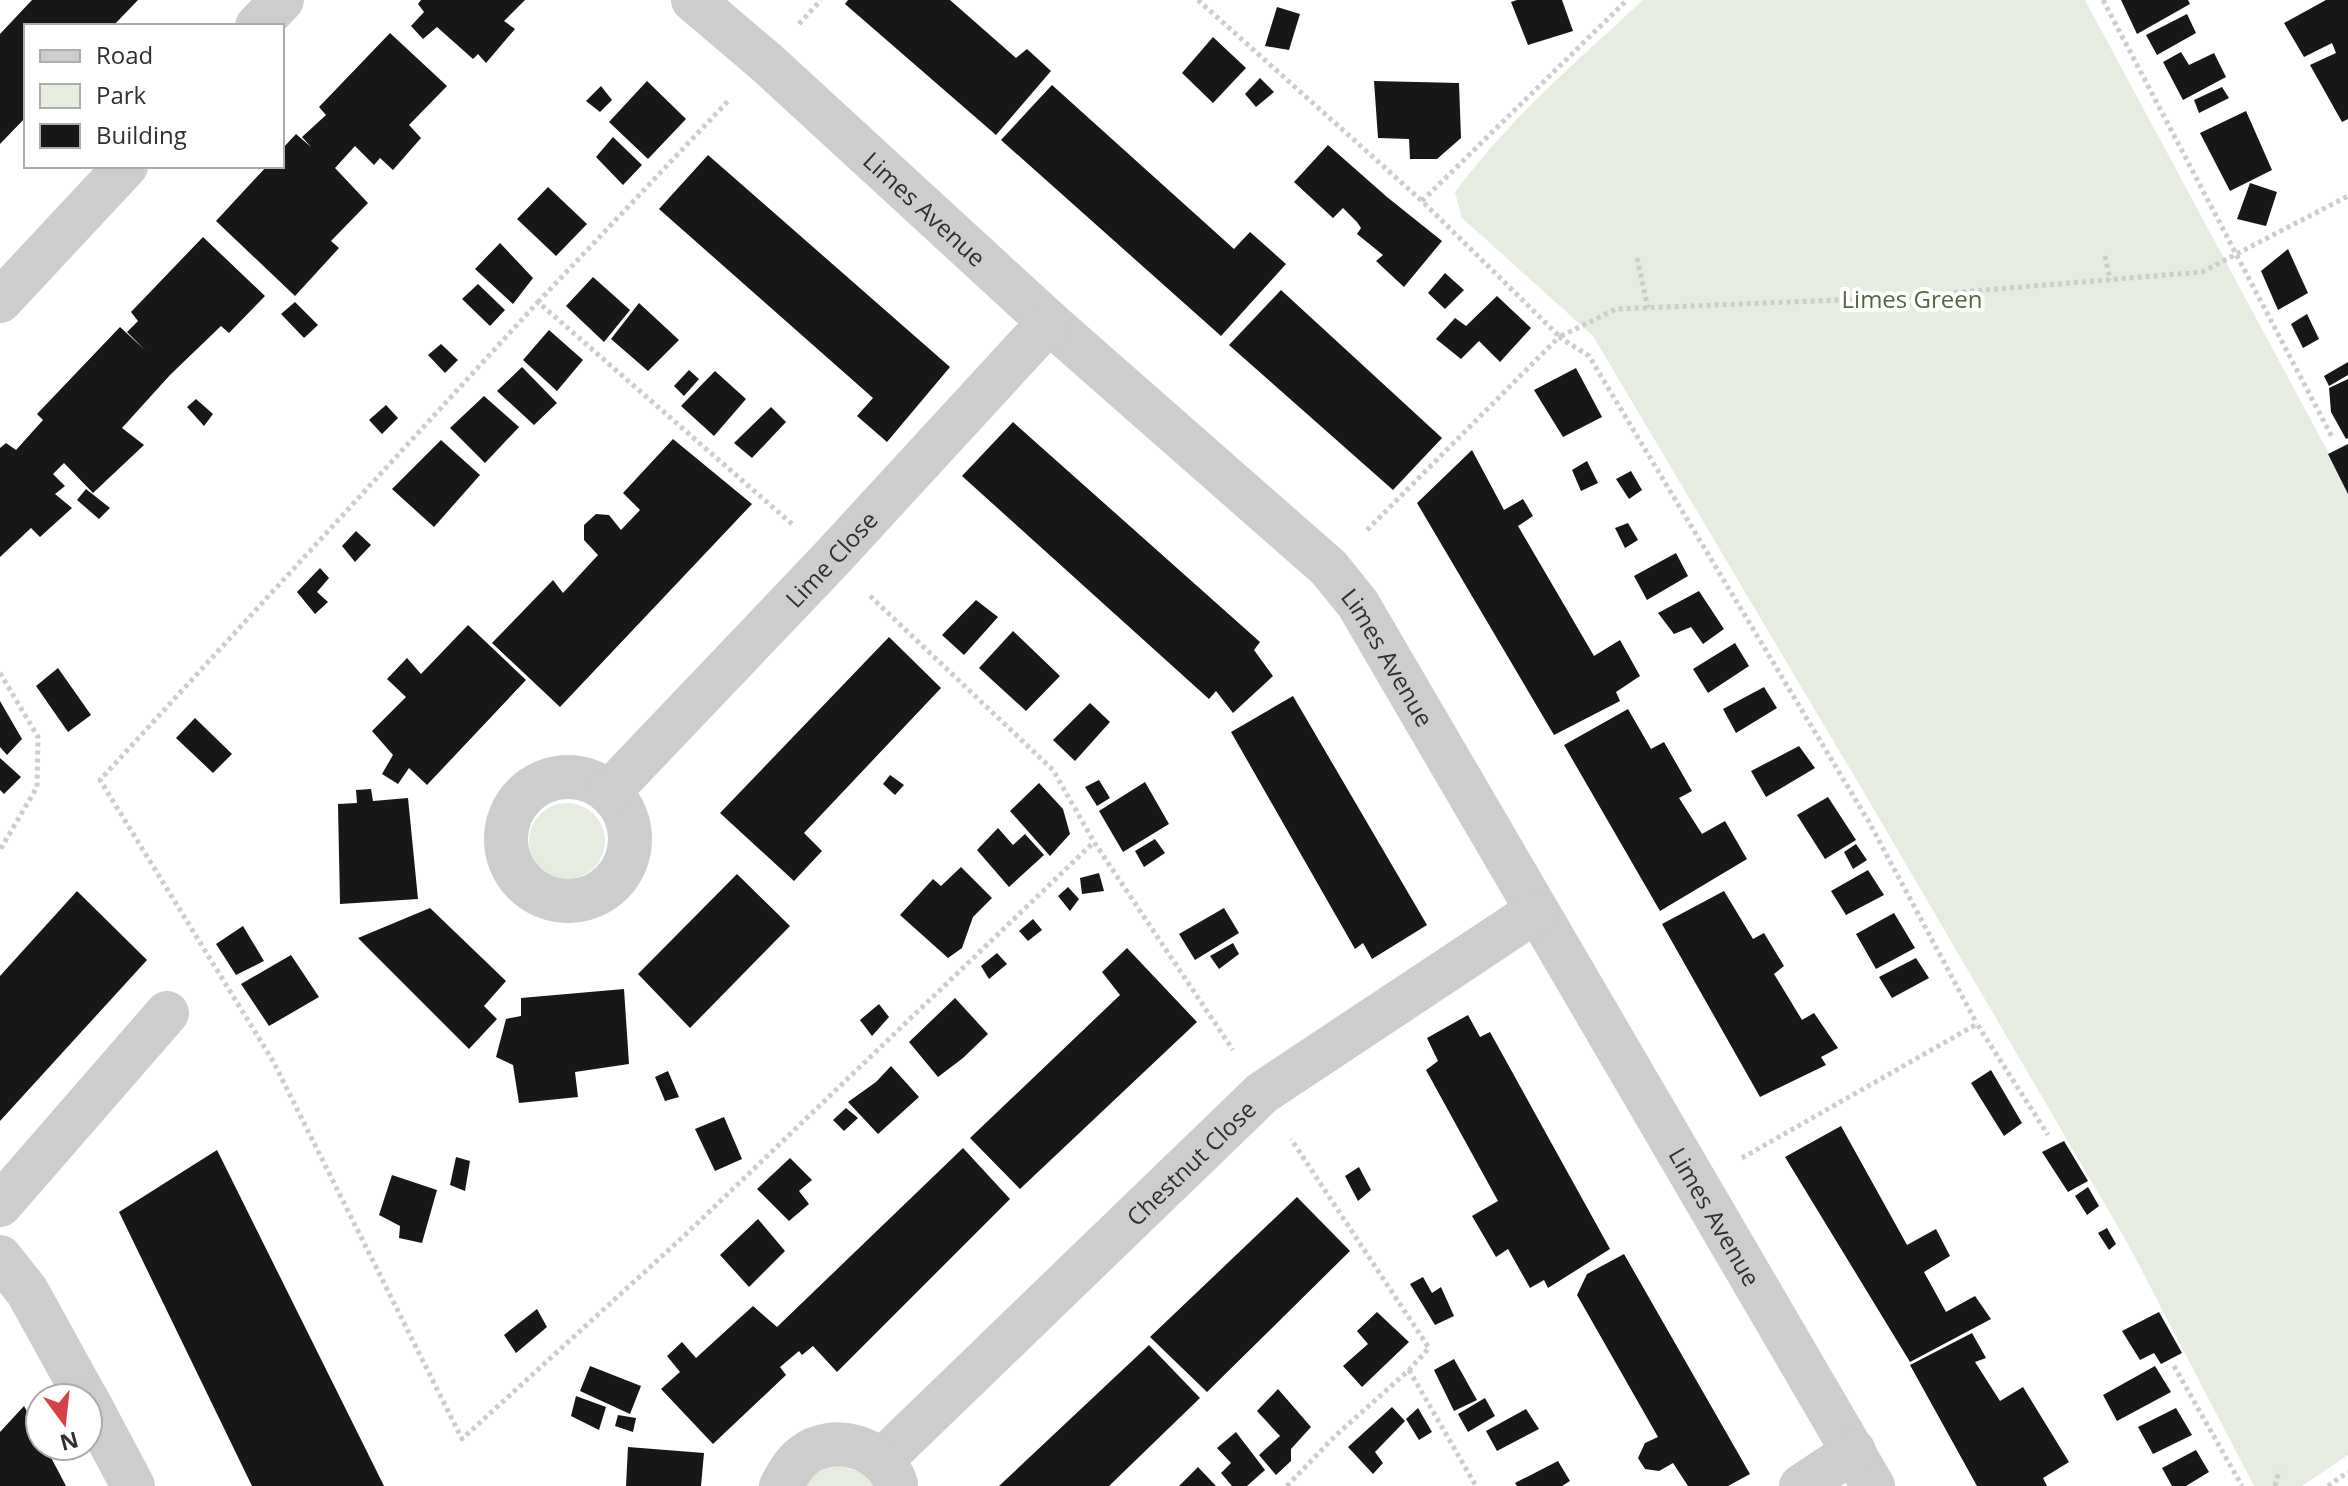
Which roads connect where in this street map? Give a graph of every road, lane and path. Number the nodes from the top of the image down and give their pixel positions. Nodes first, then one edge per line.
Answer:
1 (282, 0) edge
2 (693, 0) edge
3 (1198, 0) edge
4 (1627, 0) edge
5 (2103, 0) edge
6 (259, 24) edge
7 (766, 62) junction
8 (124, 168) edge
9 (2348, 196) edge
10 (1422, 201) junction
11 (2237, 255) junction
12 (2105, 256) dead end
13 (1637, 258) dead end
14 (2110, 280) junction
15 (0, 301) edge
16 (538, 302) junction
17 (1648, 308) junction
18 (1049, 322) junction
19 (1560, 337) junction
20 (2332, 437) dead end
21 (831, 559) junction
22 (1329, 568) junction
23 (0, 673) edge
24 (609, 792) dead end
25 (1094, 842) junction
26 (0, 850) edge
27 (1536, 911) junction
28 (167, 1013) dead end
29 (1977, 1024) junction
30 (1262, 1093) junction
31 (2048, 1135) dead end
32 (1696, 1184) junction
33 (0, 1205) edge
34 (0, 1257) edge
35 (2174, 1366) dead end
36 (1409, 1370) junction
37 (77, 1382) edge
38 (104, 1432) edge
39 (1863, 1468) edge
40 (2279, 1470) dead end
41 (2348, 1472) edge
42 (889, 1473) edge
43 (133, 1486) edge
44 (781, 1486) edge
45 (1287, 1486) edge
46 (1476, 1486) edge
47 (1801, 1486) edge
48 (2242, 1486) edge
49 (2275, 1486) edge
50 (2328, 1486) edge

1 - 6 street
2 - 7 street, Limes Avenue
3 - 10 path
4 - 10 path
5 - 11 path
7 - 16 path
7 - 18 street, Limes Avenue
8 - 15 street
9 - 11 path
10 - 19 path
11 - 14 path
11 - 20 path
12 - 14 path
13 - 17 path
14 - 17 path
16 - 21 path
16 - 25 path
17 - 19 path
18 - 21 street, Lime Close
18 - 22 street, Limes Avenue
19 - 22 path
19 - 29 path
21 - 24 street, Lime Close
21 - 25 path
22 - 27 street, Limes Avenue
23 - 26 path
25 - 30 path
27 - 30 street, Chestnut Close
27 - 32 street, Limes Avenue
28 - 33 street
29 - 31 path
29 - 32 path
30 - 36 path
30 - 42 street, Chestnut Close
32 - 39 street, Limes Avenue
34 - 37 street
35 - 48 path
36 - 45 path
36 - 46 path
38 - 43 street
39 - 47 street
40 - 49 path
41 - 50 path
42 - 44 street, Chestnut Close

